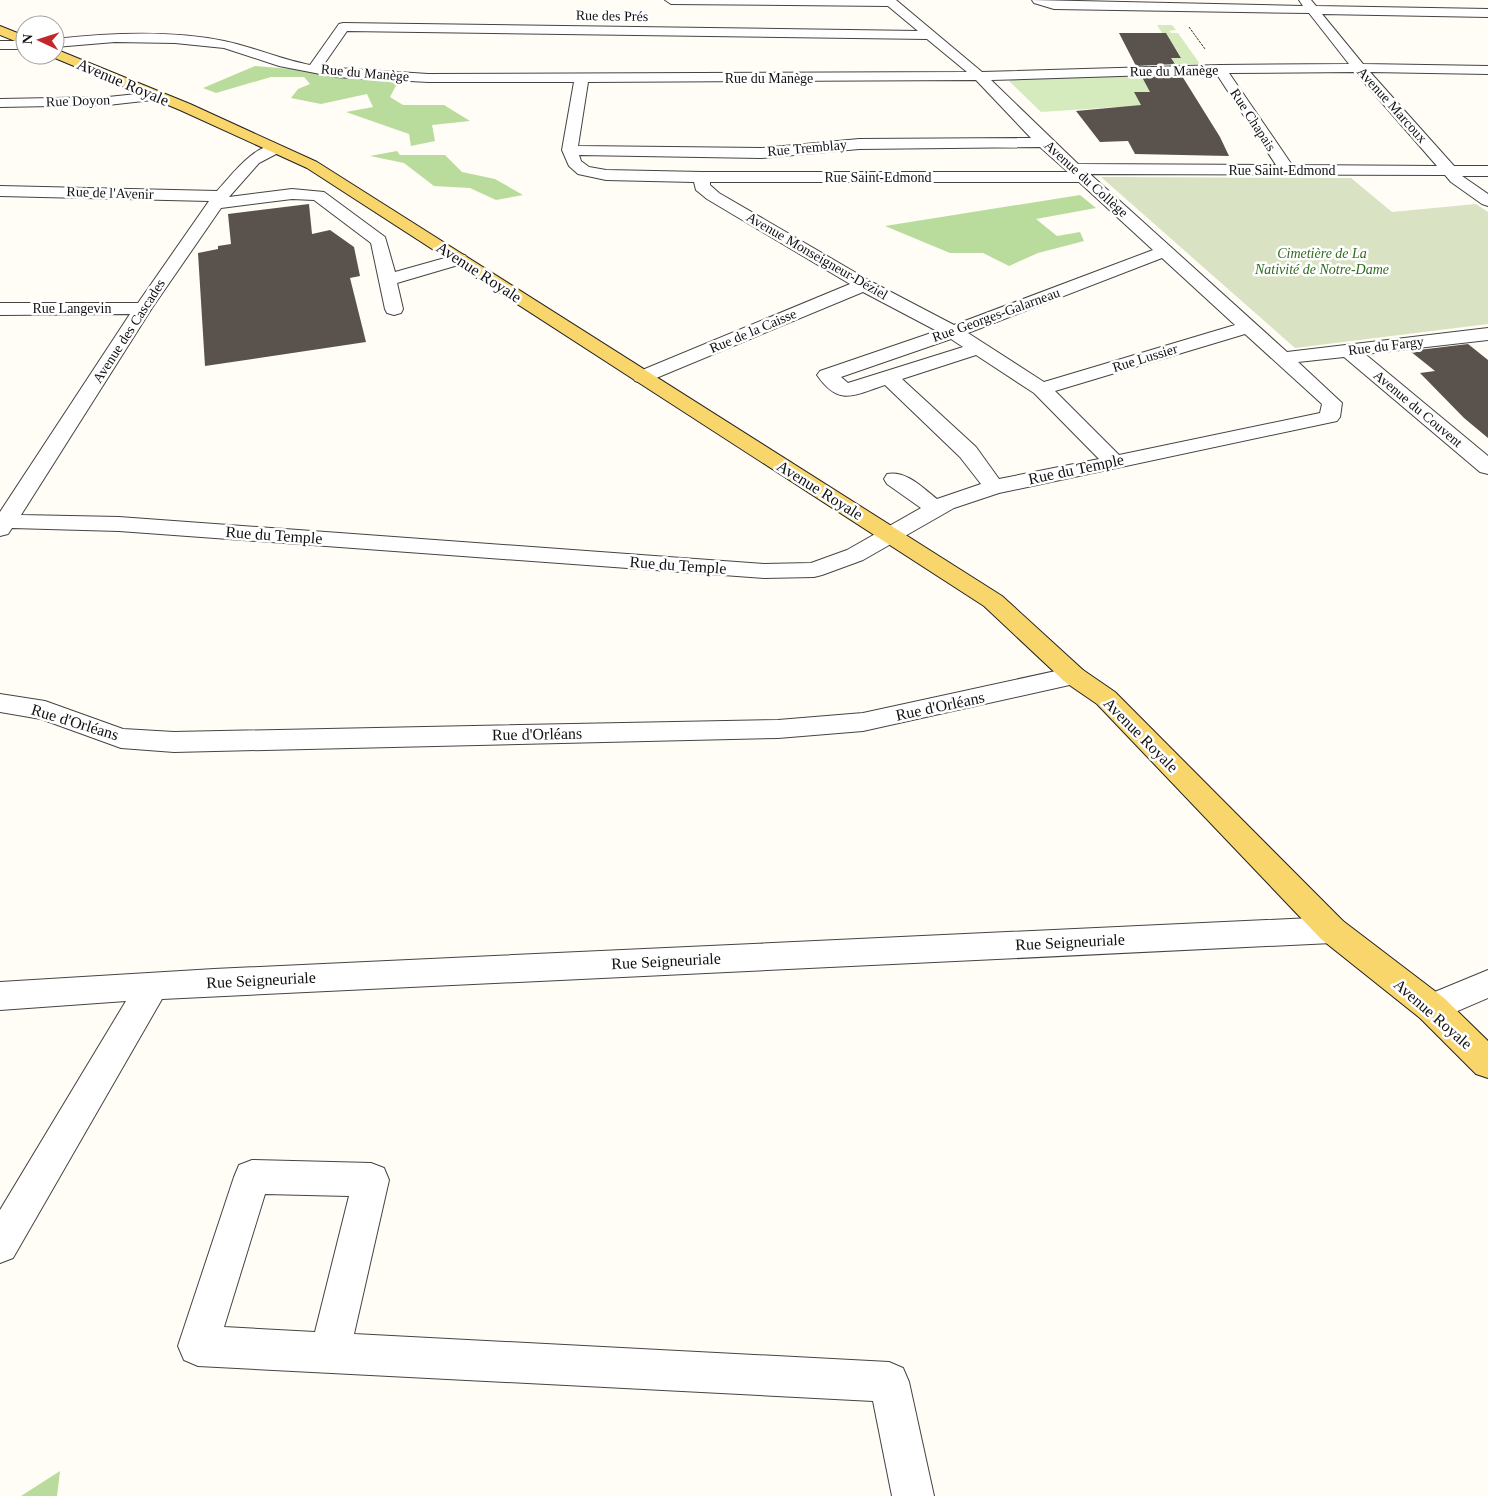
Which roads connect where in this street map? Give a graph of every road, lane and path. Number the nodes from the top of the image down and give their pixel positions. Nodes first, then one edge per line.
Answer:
1 (671, 0) edge
2 (1038, 0) edge
3 (889, 1) edge
4 (1173, 4) edge
5 (1309, 5) edge
6 (1488, 13) edge
7 (0, 30) edge
8 (931, 35) junction
9 (15, 36) edge
10 (65, 41) edge
11 (0, 45) edge
12 (15, 45) edge
13 (65, 57) edge
14 (314, 68) junction
15 (1358, 68) junction
16 (1220, 69) junction
17 (1488, 70) edge
18 (979, 76) junction
19 (582, 78) junction
20 (156, 96) junction
21 (0, 103) edge
22 (1044, 142) junction
23 (275, 149) junction
24 (570, 150) junction
25 (1286, 170) junction
26 (1451, 171) junction
27 (1488, 171) edge
28 (1080, 173) junction
29 (702, 177) junction
30 (347, 187) junction
31 (0, 191) edge
32 (318, 195) junction
33 (218, 200) junction
34 (1488, 201) edge
35 (1165, 251) junction
36 (459, 259) junction
37 (388, 280) junction
38 (864, 285) junction
39 (143, 308) junction
40 (0, 309) edge
41 (394, 309) dead end
42 (1248, 326) junction
43 (953, 332) junction
44 (1488, 334) edge
45 (978, 348) junction
46 (1348, 350) junction
47 (1284, 358) junction
48 (642, 377) junction
49 (888, 377) junction
50 (1041, 389) junction
51 (1330, 417) joint
52 (1113, 462) junction
53 (1488, 467) edge
54 (895, 479) dead end
55 (994, 486) junction
56 (936, 508) junction
57 (2, 524) edge
58 (892, 535) junction
59 (1074, 676) junction
60 (0, 703) edge
61 (1332, 930) junction
62 (1488, 983) edge
63 (152, 986) junction
64 (0, 996) edge
65 (1432, 1008) junction
66 (1488, 1063) edge
67 (0, 1245) edge
68 (330, 1352) junction
69 (913, 1496) edge

1 - 3 street
2 - 4 street
3 - 8 street, Avenue du Collège
4 - 5 street
4 - 16 path
5 - 6 street
5 - 15 street, Avenue Marcoux
7 - 9 main road
8 - 14 street, Rue des Prés
8 - 18 street, Avenue du Collège
10 - 14 street, Rue du Manège
11 - 12 street
13 - 20 main road, Avenue Royale
14 - 19 street, Rue du Manège
15 - 16 street, Rue du Manège
15 - 17 street, Rue du Manège
15 - 26 street, Avenue Marcoux
16 - 18 street, Rue du Manège
16 - 25 street, Rue Chapais
18 - 19 street, Rue du Manège
18 - 22 street, Avenue du Collège
19 - 24 street
20 - 21 street, Rue Doyon
20 - 23 main road, Avenue Royale
22 - 24 street, Rue Tremblay
22 - 28 street, Avenue du Collège
23 - 30 main road, Avenue Royale
23 - 33 street, Avenue des Cascades
24 - 29 street
25 - 26 street, Rue Saint-Edmond
25 - 28 street, Rue Saint-Edmond
26 - 27 street, Rue Saint-Edmond
26 - 34 street, Avenue Marcoux
28 - 29 street, Rue Saint-Edmond
28 - 35 street, Avenue du Collège
29 - 38 street, Avenue Monseigneur-Déziel
30 - 32 street, Rue de l'Avenir
30 - 36 main road, Avenue Royale
31 - 33 street, Rue de l'Avenir
32 - 33 street, Rue de l'Avenir
32 - 37 street
33 - 39 street, Avenue des Cascades
35 - 42 street, Avenue du Collège
35 - 43 street, Rue Georges-Galarneau
36 - 37 street
36 - 48 main road, Avenue Royale
37 - 41 street
38 - 43 street, Avenue Monseigneur-Déziel
38 - 48 street, Rue de la Caisse
39 - 40 street, Rue Langevin
39 - 57 street, Avenue des Cascades
42 - 47 street, Avenue du Collège
42 - 50 street, Rue Lussier
43 - 45 street, Avenue Monseigneur-Déziel
43 - 49 street, Rue Georges-Galarneau
44 - 46 street, Rue du Fargy
45 - 49 street
45 - 50 street, Avenue Monseigneur-Déziel
46 - 47 street, Rue du Fargy
46 - 53 street, Avenue du Couvent
47 - 51 street, Avenue du Collège
48 - 58 main road, Avenue Royale
49 - 55 street
50 - 52 street, Avenue Monseigneur-Déziel
51 - 52 street, Rue du Temple
52 - 55 street, Rue du Temple
54 - 56 street
55 - 56 street, Rue du Temple
56 - 58 street, Rue du Temple
57 - 58 street, Rue du Temple
58 - 59 main road, Avenue Royale
59 - 60 street, Rue d'Orléans
59 - 61 main road, Avenue Royale
61 - 63 street, Rue Seigneuriale
61 - 65 main road, Avenue Royale
62 - 65 street
63 - 64 street, Rue Seigneuriale
63 - 67 street
65 - 66 main road, Avenue Royale
68 - 68 street
68 - 69 street

